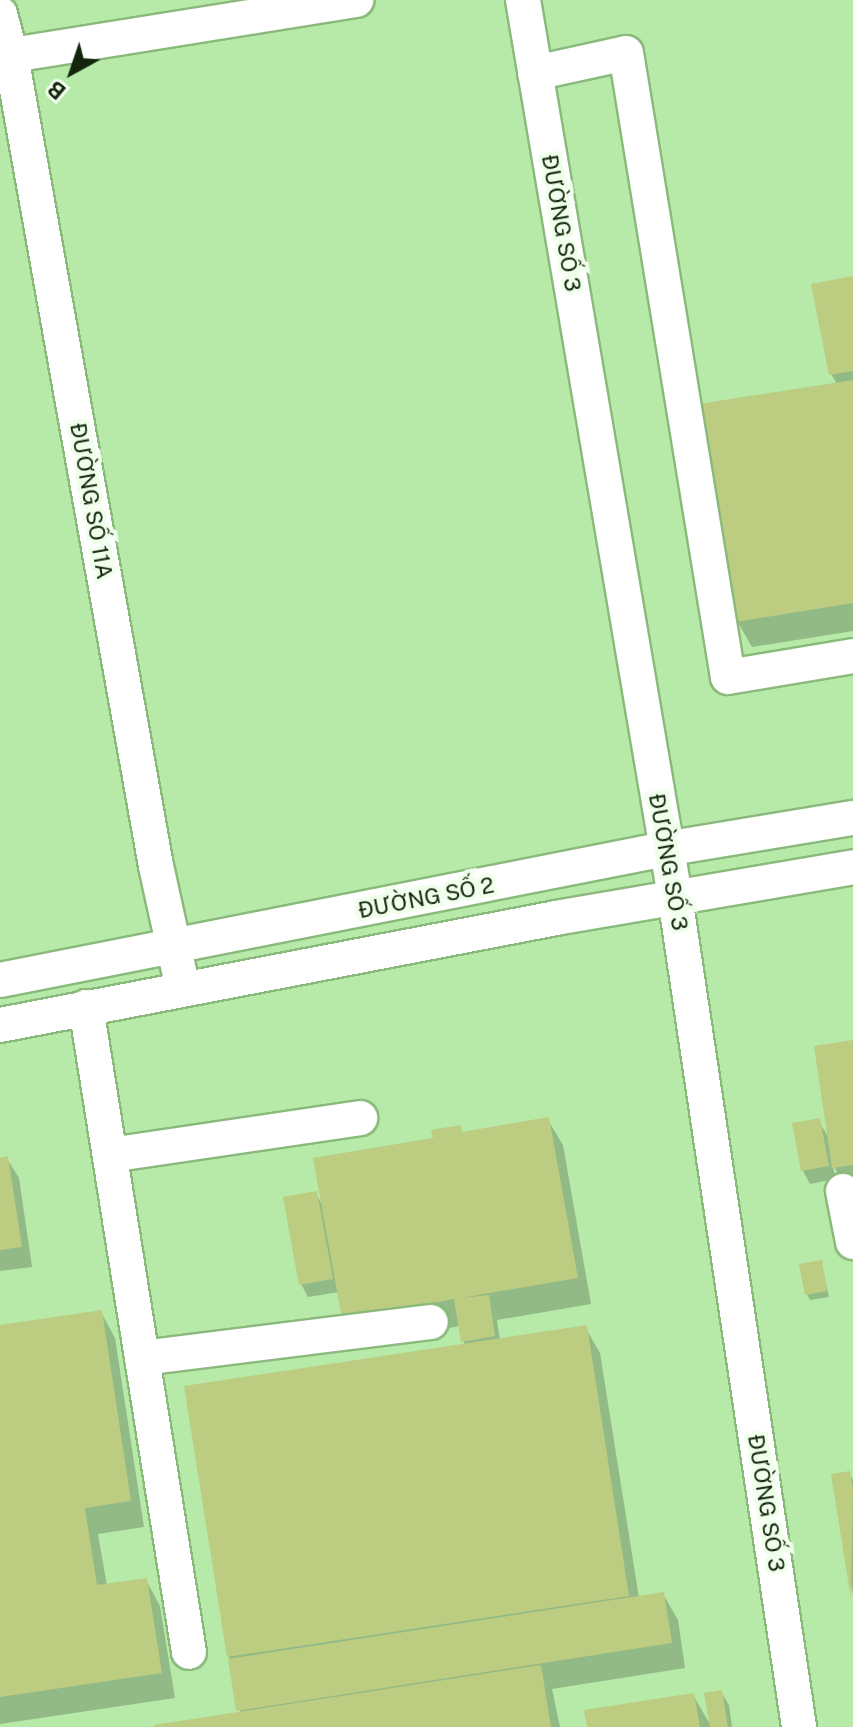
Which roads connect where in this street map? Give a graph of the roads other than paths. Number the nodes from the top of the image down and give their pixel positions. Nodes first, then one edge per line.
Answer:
1 (356, 0) edge
2 (523, 0) edge
3 (0, 14) edge
4 (6, 56) edge
5 (535, 73) junction
6 (853, 656) edge
7 (853, 818) edge
8 (665, 849) junction
9 (853, 867) edge
10 (675, 897) junction
11 (173, 948) junction
12 (0, 980) edge
13 (183, 989) junction
14 (86, 1007) junction
15 (0, 1025) edge
16 (360, 1118) dead end
17 (110, 1155) junction
18 (843, 1191) dead end
19 (853, 1242) edge
20 (431, 1322) dead end
21 (142, 1358) junction
22 (189, 1652) dead end
23 (799, 1727) edge

1 - 4 street
2 - 5 street, ĐƯỜNG SỐ 3
3 - 4 street, ĐƯỜNG SỐ 11A
4 - 11 street, ĐƯỜNG SỐ 11A
5 - 6 street
5 - 8 street, ĐƯỜNG SỐ 3
7 - 8 street, ĐƯỜNG SỐ 2
8 - 10 street, ĐƯỜNG SỐ 3
8 - 11 street, ĐƯỜNG SỐ 2
9 - 10 street, ĐƯỜNG SỐ 2
10 - 13 street, ĐƯỜNG SỐ 2
10 - 23 street, ĐƯỜNG SỐ 3
11 - 12 street, ĐƯỜNG SỐ 2
11 - 13 street, ĐƯỜNG SỐ 11A
13 - 14 street, ĐƯỜNG SỐ 2
14 - 15 street, ĐƯỜNG SỐ 2
14 - 17 street
16 - 17 street
17 - 21 street
18 - 19 street
20 - 21 street
21 - 22 street

